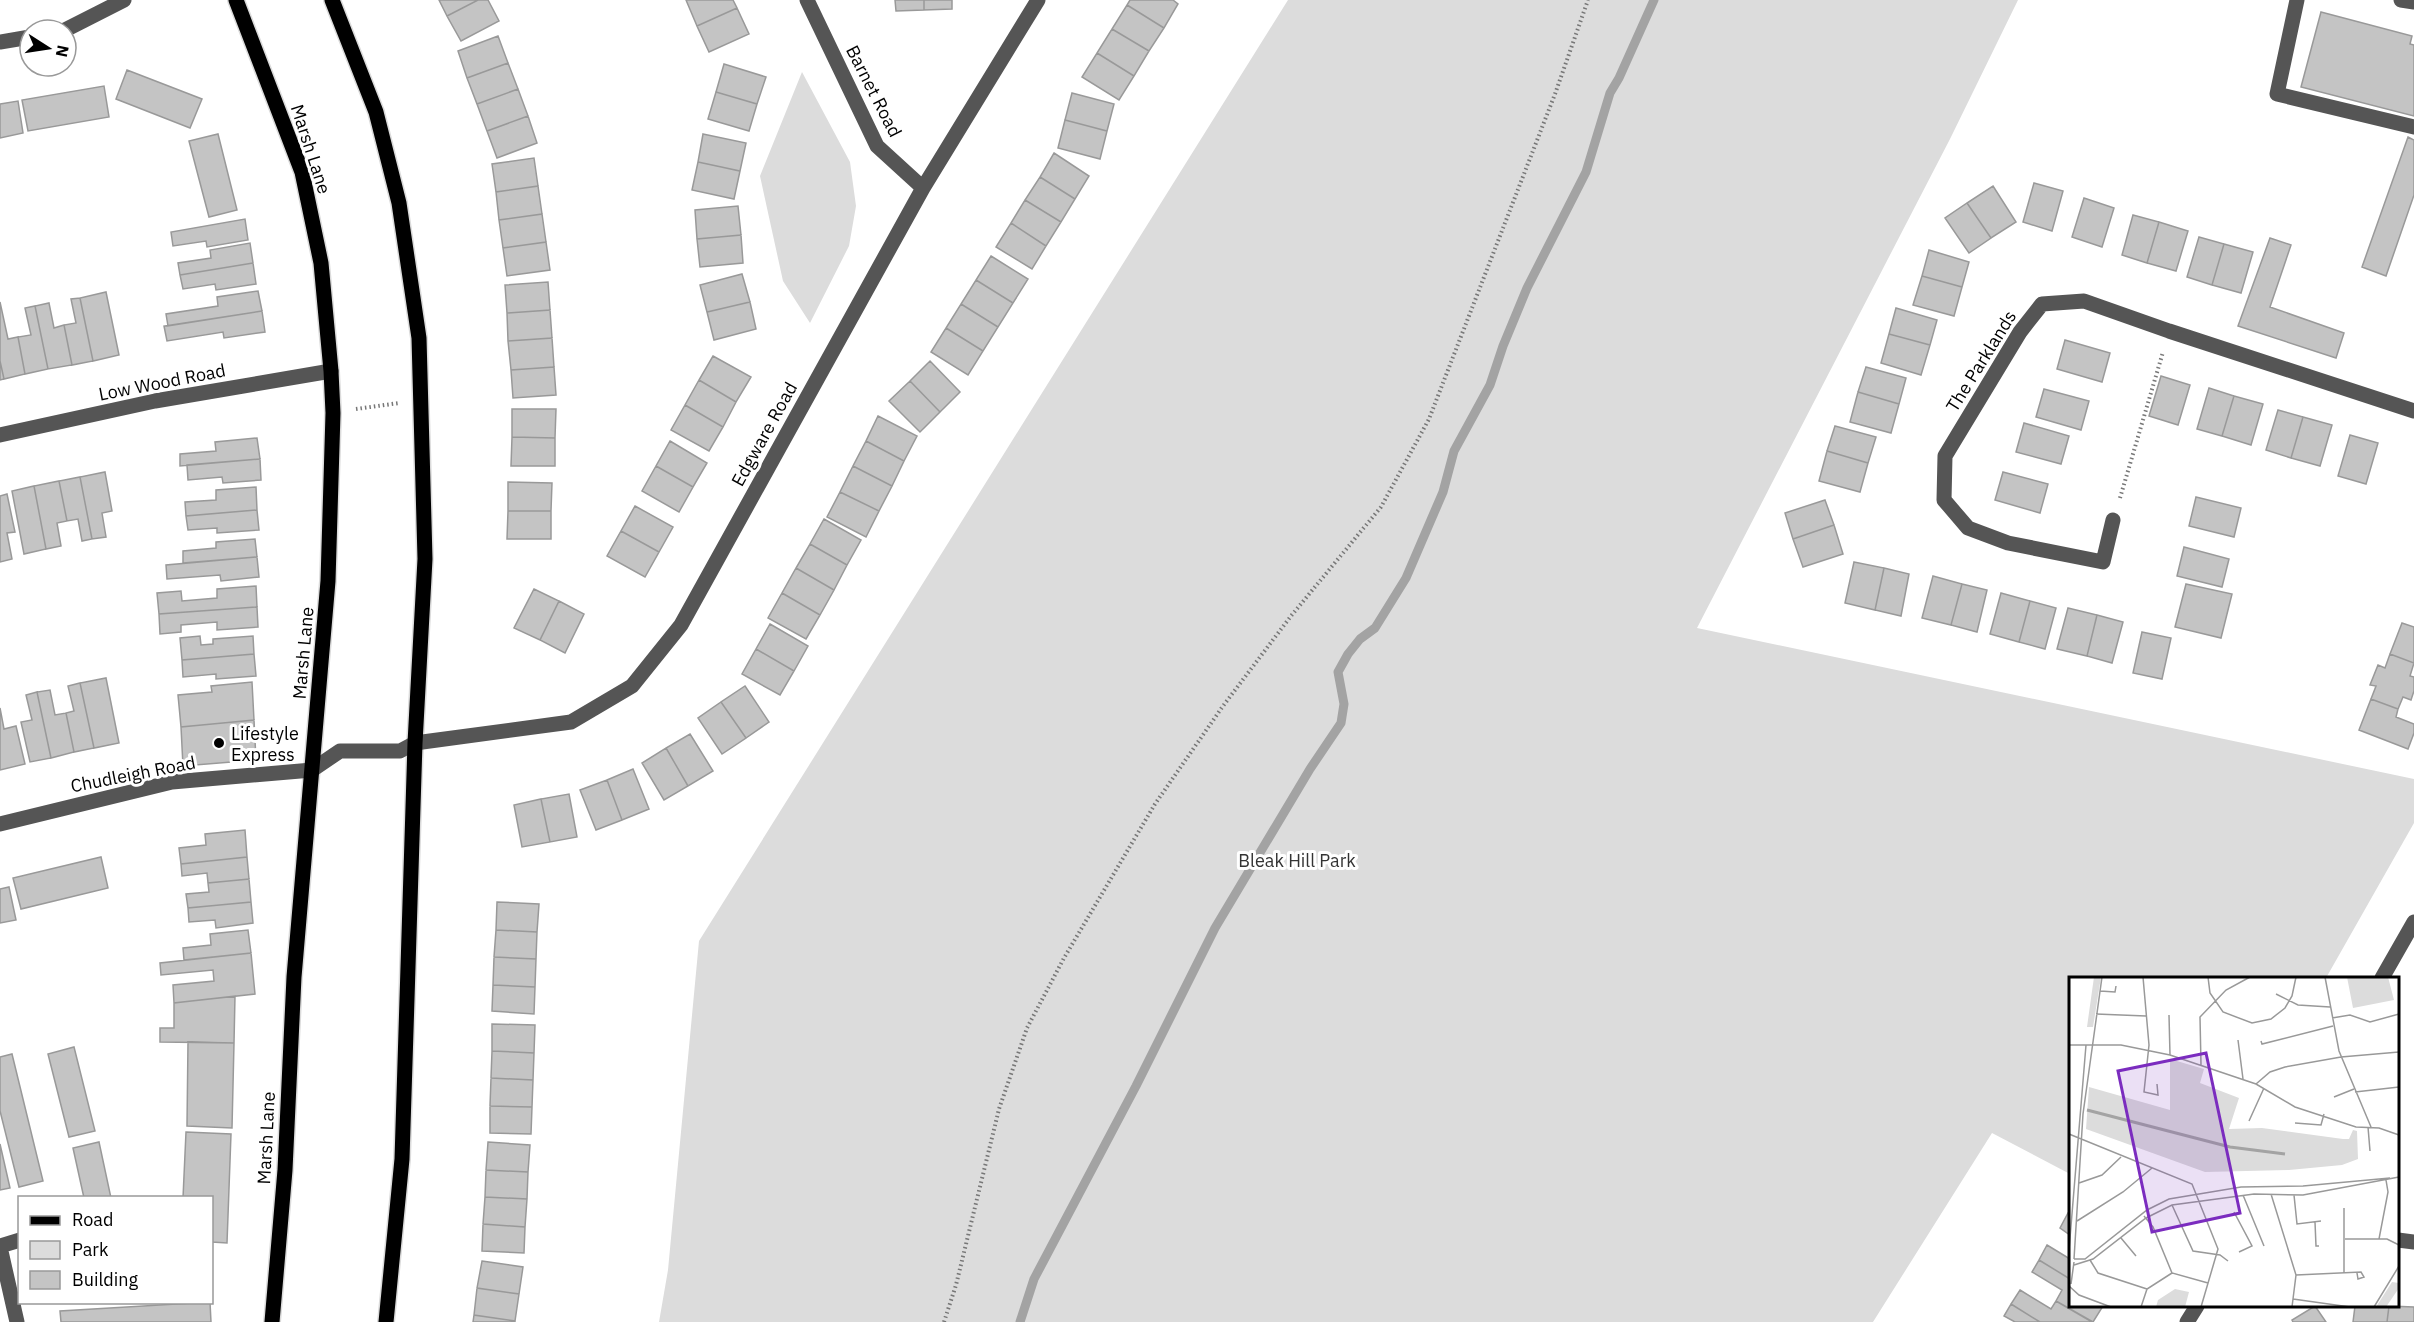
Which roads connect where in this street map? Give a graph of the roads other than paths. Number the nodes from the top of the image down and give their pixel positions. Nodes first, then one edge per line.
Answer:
1 (124, 0) edge
2 (236, 0) edge
3 (332, 0) edge
4 (807, 0) edge
5 (1038, 0) edge
6 (2297, 0) edge
7 (2402, 0) edge
8 (2414, 2) edge
9 (78, 23) edge
10 (18, 39) edge
11 (0, 42) edge
12 (2414, 127) edge
13 (923, 188) junction
14 (331, 371) junction
15 (2414, 411) edge
16 (0, 435) edge
17 (2113, 520) road end
18 (415, 743) junction
19 (312, 770) junction
20 (0, 824) edge
21 (2414, 922) edge
22 (2383, 977) edge
23 (2399, 1240) edge
24 (18, 1241) edge
25 (2414, 1242) edge
26 (0, 1247) edge
27 (2196, 1307) edge
28 (17, 1322) edge
29 (272, 1322) edge
30 (386, 1322) edge
31 (2187, 1322) edge

1 - 9 street
2 - 14 main road, Marsh Lane
3 - 18 main road
4 - 13 street, Barnet Road
5 - 13 street, Edgware Road
6 - 12 street
7 - 8 street
10 - 11 street
13 - 18 street, Edgware Road
14 - 16 street, Low Wood Road
14 - 19 main road, Marsh Lane
15 - 17 street, The Parklands
18 - 19 street, Edgware Road
18 - 30 main road
19 - 20 street, Chudleigh Road
19 - 29 main road, Marsh Lane
21 - 22 street
23 - 25 street
24 - 26 street
26 - 28 street
27 - 31 street

